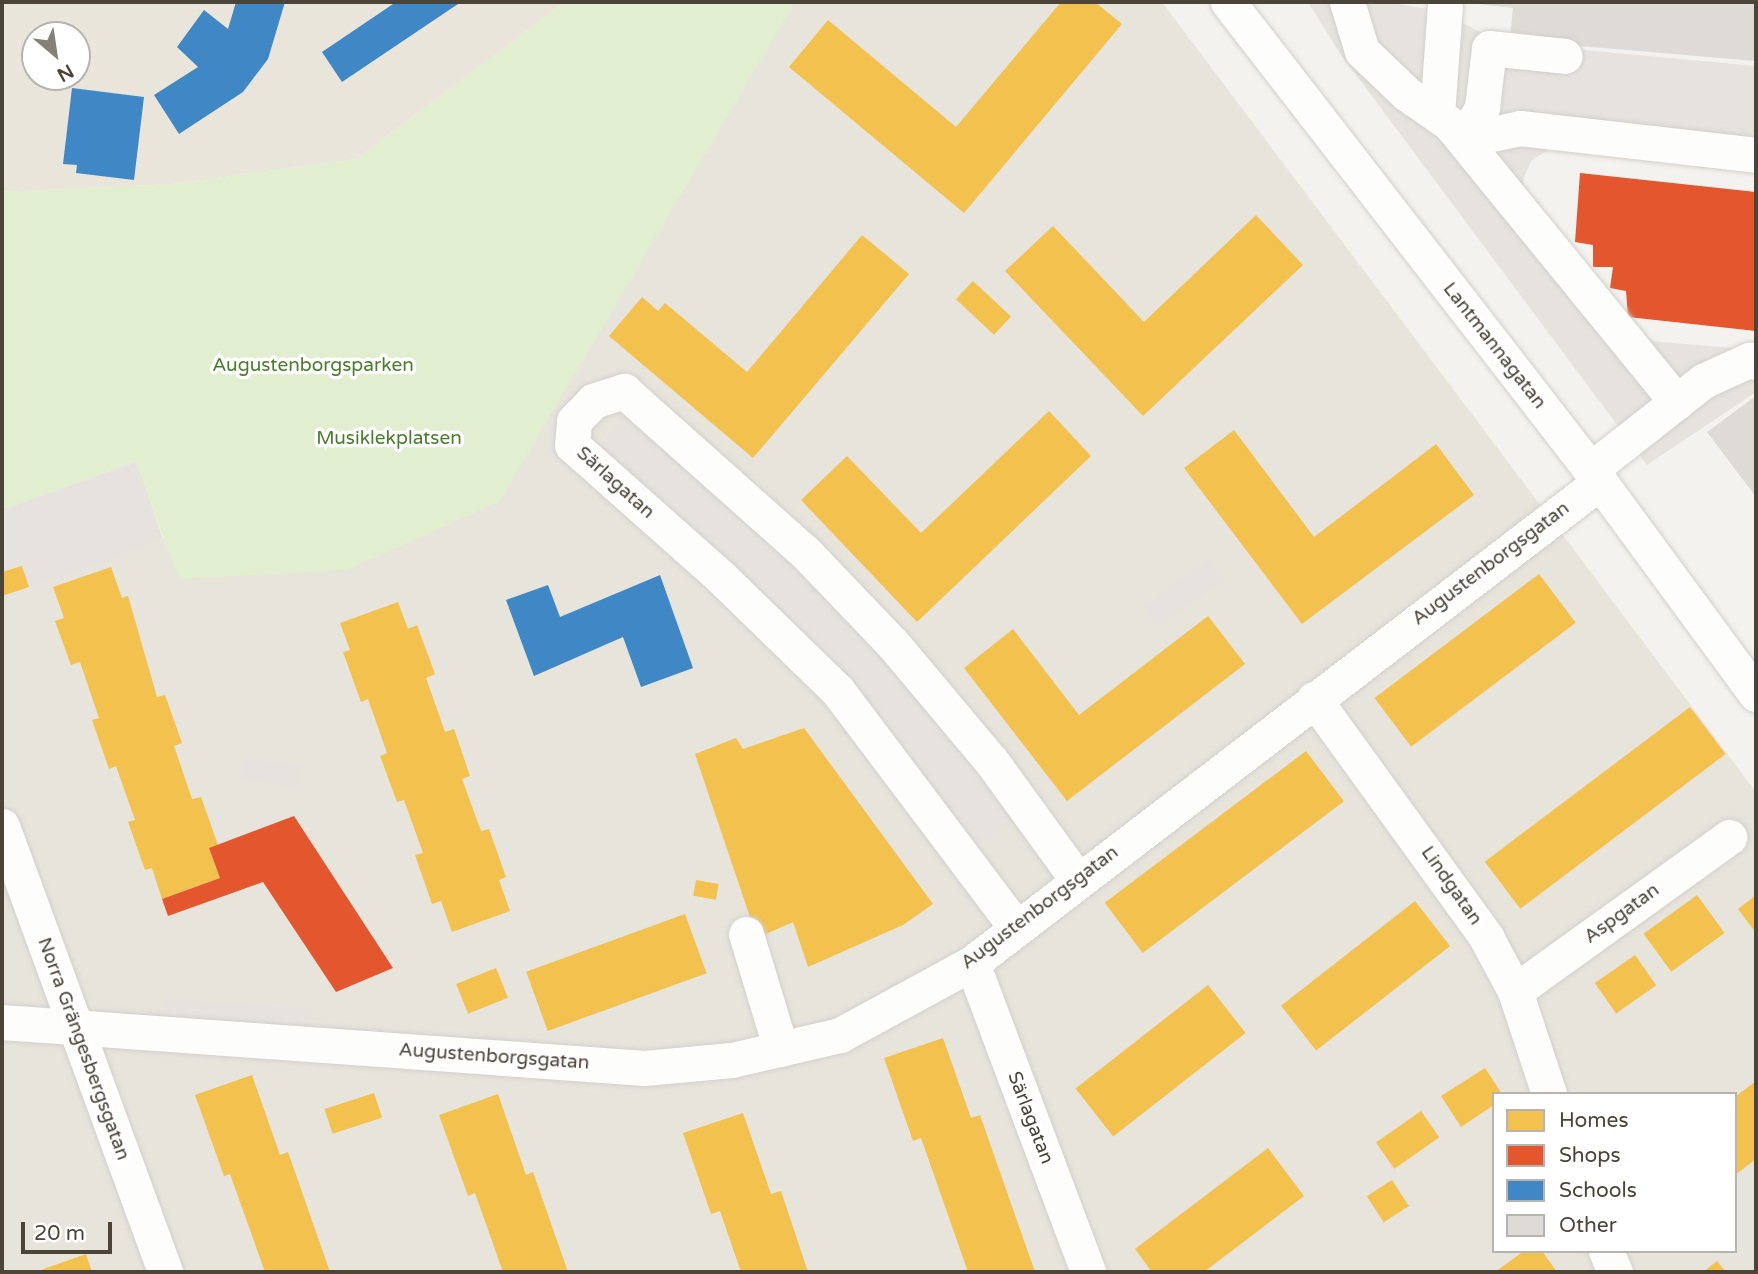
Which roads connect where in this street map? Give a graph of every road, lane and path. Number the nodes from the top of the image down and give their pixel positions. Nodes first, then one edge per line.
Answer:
1 (1228, 2) edge
2 (1347, 2) edge
3 (1445, 6) dead end
4 (1565, 56) dead end
5 (1437, 114) junction
6 (1464, 140) junction
7 (1756, 155) edge
8 (1756, 362) edge
9 (1677, 402) junction
10 (1595, 476) junction
11 (1754, 685) edge
12 (1314, 699) junction
13 (2, 825) edge
14 (1729, 837) dead end
15 (1077, 879) junction
16 (1015, 926) junction
17 (746, 933) dead end
18 (972, 963) junction
19 (1515, 990) junction
20 (2, 1023) edge
21 (76, 1030) junction
22 (781, 1049) junction
23 (1548, 1092) edge
24 (1607, 1253) edge
25 (165, 1272) edge
26 (1088, 1272) edge
27 (1615, 1272) edge

1 - 10 street, Lantmannagatan
2 - 5 street
3 - 5 street
4 - 6 street
5 - 6 street
6 - 7 street
6 - 9 street
8 - 9 street, Augustenborgsgatan
9 - 10 street, Augustenborgsgatan
10 - 11 street, Lantmannagatan
10 - 12 street, Augustenborgsgatan
12 - 15 street, Augustenborgsgatan
12 - 19 street, Lindgatan
13 - 21 street, Norra Grängesbergsgatan
14 - 19 street, Aspgatan
15 - 16 street, Augustenborgsgatan
15 - 16 street, Särlagatan
16 - 18 street, Augustenborgsgatan
17 - 22 street
18 - 22 street, Augustenborgsgatan
18 - 26 street, Särlagatan
19 - 23 street, Lindgatan
20 - 21 street, Augustenborgsgatan
21 - 22 street, Augustenborgsgatan
21 - 25 street, Norra Grängesbergsgatan
24 - 27 street

